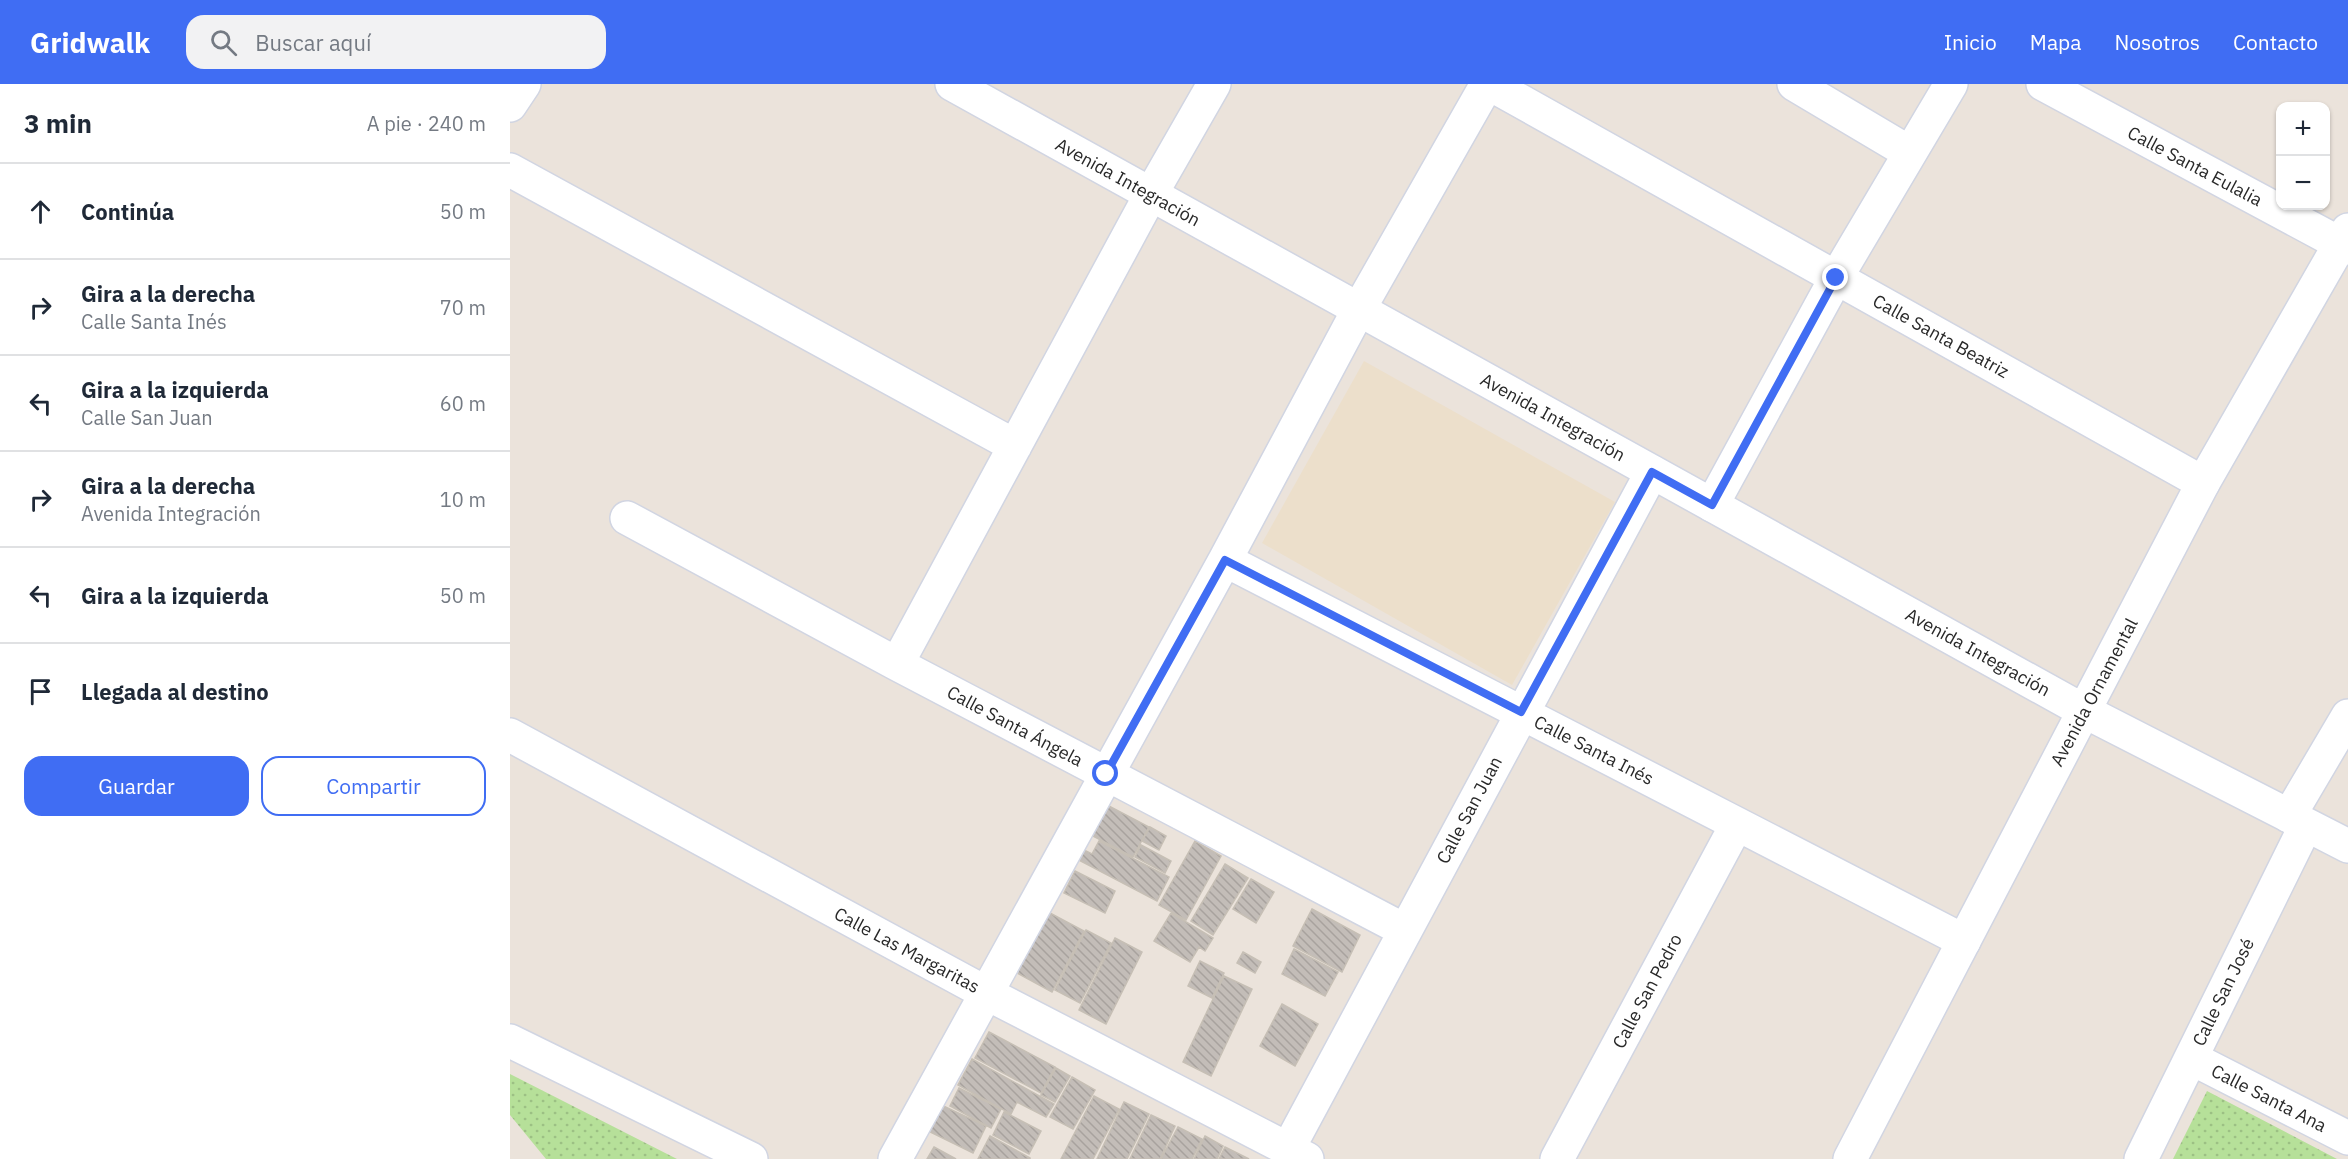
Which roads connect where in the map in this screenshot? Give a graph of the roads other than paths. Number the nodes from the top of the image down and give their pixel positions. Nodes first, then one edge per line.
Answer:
1 (524, 84) edge
2 (952, 84) edge
3 (1214, 84) edge
4 (1488, 84) edge
5 (1794, 84) edge
6 (1951, 84) edge
7 (2043, 84) edge
8 (510, 105) edge
9 (1910, 153) junction
10 (510, 170) edge
11 (1150, 194) junction
12 (2345, 241) edge
13 (1836, 278) junction
14 (1359, 309) junction
15 (1015, 446) junction
16 (1652, 472) junction
17 (2203, 483) junction
18 (1712, 505) junction
19 (627, 518) dead end
20 (1225, 560) junction
21 (897, 664) junction
22 (2084, 711) junction
23 (1521, 712) junction
24 (2348, 716) edge
25 (510, 735) edge
26 (1106, 774) junction
27 (2297, 820) junction
28 (1737, 824) junction
29 (2348, 846) edge
30 (1404, 930) junction
31 (1964, 941) junction
32 (986, 993) junction
33 (510, 1041) edge
34 (2191, 1058) junction
35 (2348, 1138) edge
36 (1297, 1154) edge
37 (751, 1159) edge
38 (895, 1159) edge
39 (1557, 1159) edge
40 (1850, 1159) edge
41 (2141, 1159) edge

1 - 8 street
2 - 11 street, Avenida Integración
3 - 11 street
4 - 13 street, Calle Santa Beatriz
4 - 14 street
5 - 9 street
6 - 9 street
7 - 12 street, Calle Santa Eulalia
9 - 13 street
10 - 15 street
11 - 14 street, Avenida Integración
11 - 15 street
12 - 17 street, Avenida Ornamental
13 - 17 street, Calle Santa Beatriz
13 - 18 street
14 - 16 street, Avenida Integración
14 - 20 street
15 - 21 street
16 - 18 street, Avenida Integración
16 - 23 street, Calle San Juan
17 - 22 street, Avenida Ornamental
18 - 22 street, Avenida Integración
19 - 21 street, Calle Santa Ángela
20 - 23 street, Calle Santa Inés
20 - 26 street
21 - 26 street, Calle Santa Ángela
22 - 27 street, Avenida Integración
22 - 31 street, Avenida Ornamental
23 - 28 street, Calle Santa Inés
23 - 30 street, Calle San Juan
24 - 27 street, Calle San José
25 - 32 street, Calle Las Margaritas
26 - 30 street, Calle Santa Ángela
26 - 32 street
27 - 29 street, Avenida Integración
27 - 34 street, Calle San José
28 - 31 street, Calle Santa Inés
28 - 39 street, Calle San Pedro
30 - 36 street, Calle San Juan
31 - 40 street, Avenida Ornamental
32 - 36 street, Calle Las Margaritas
32 - 38 street
33 - 37 street
34 - 35 street, Calle Santa Ana
34 - 41 street, Calle San José

